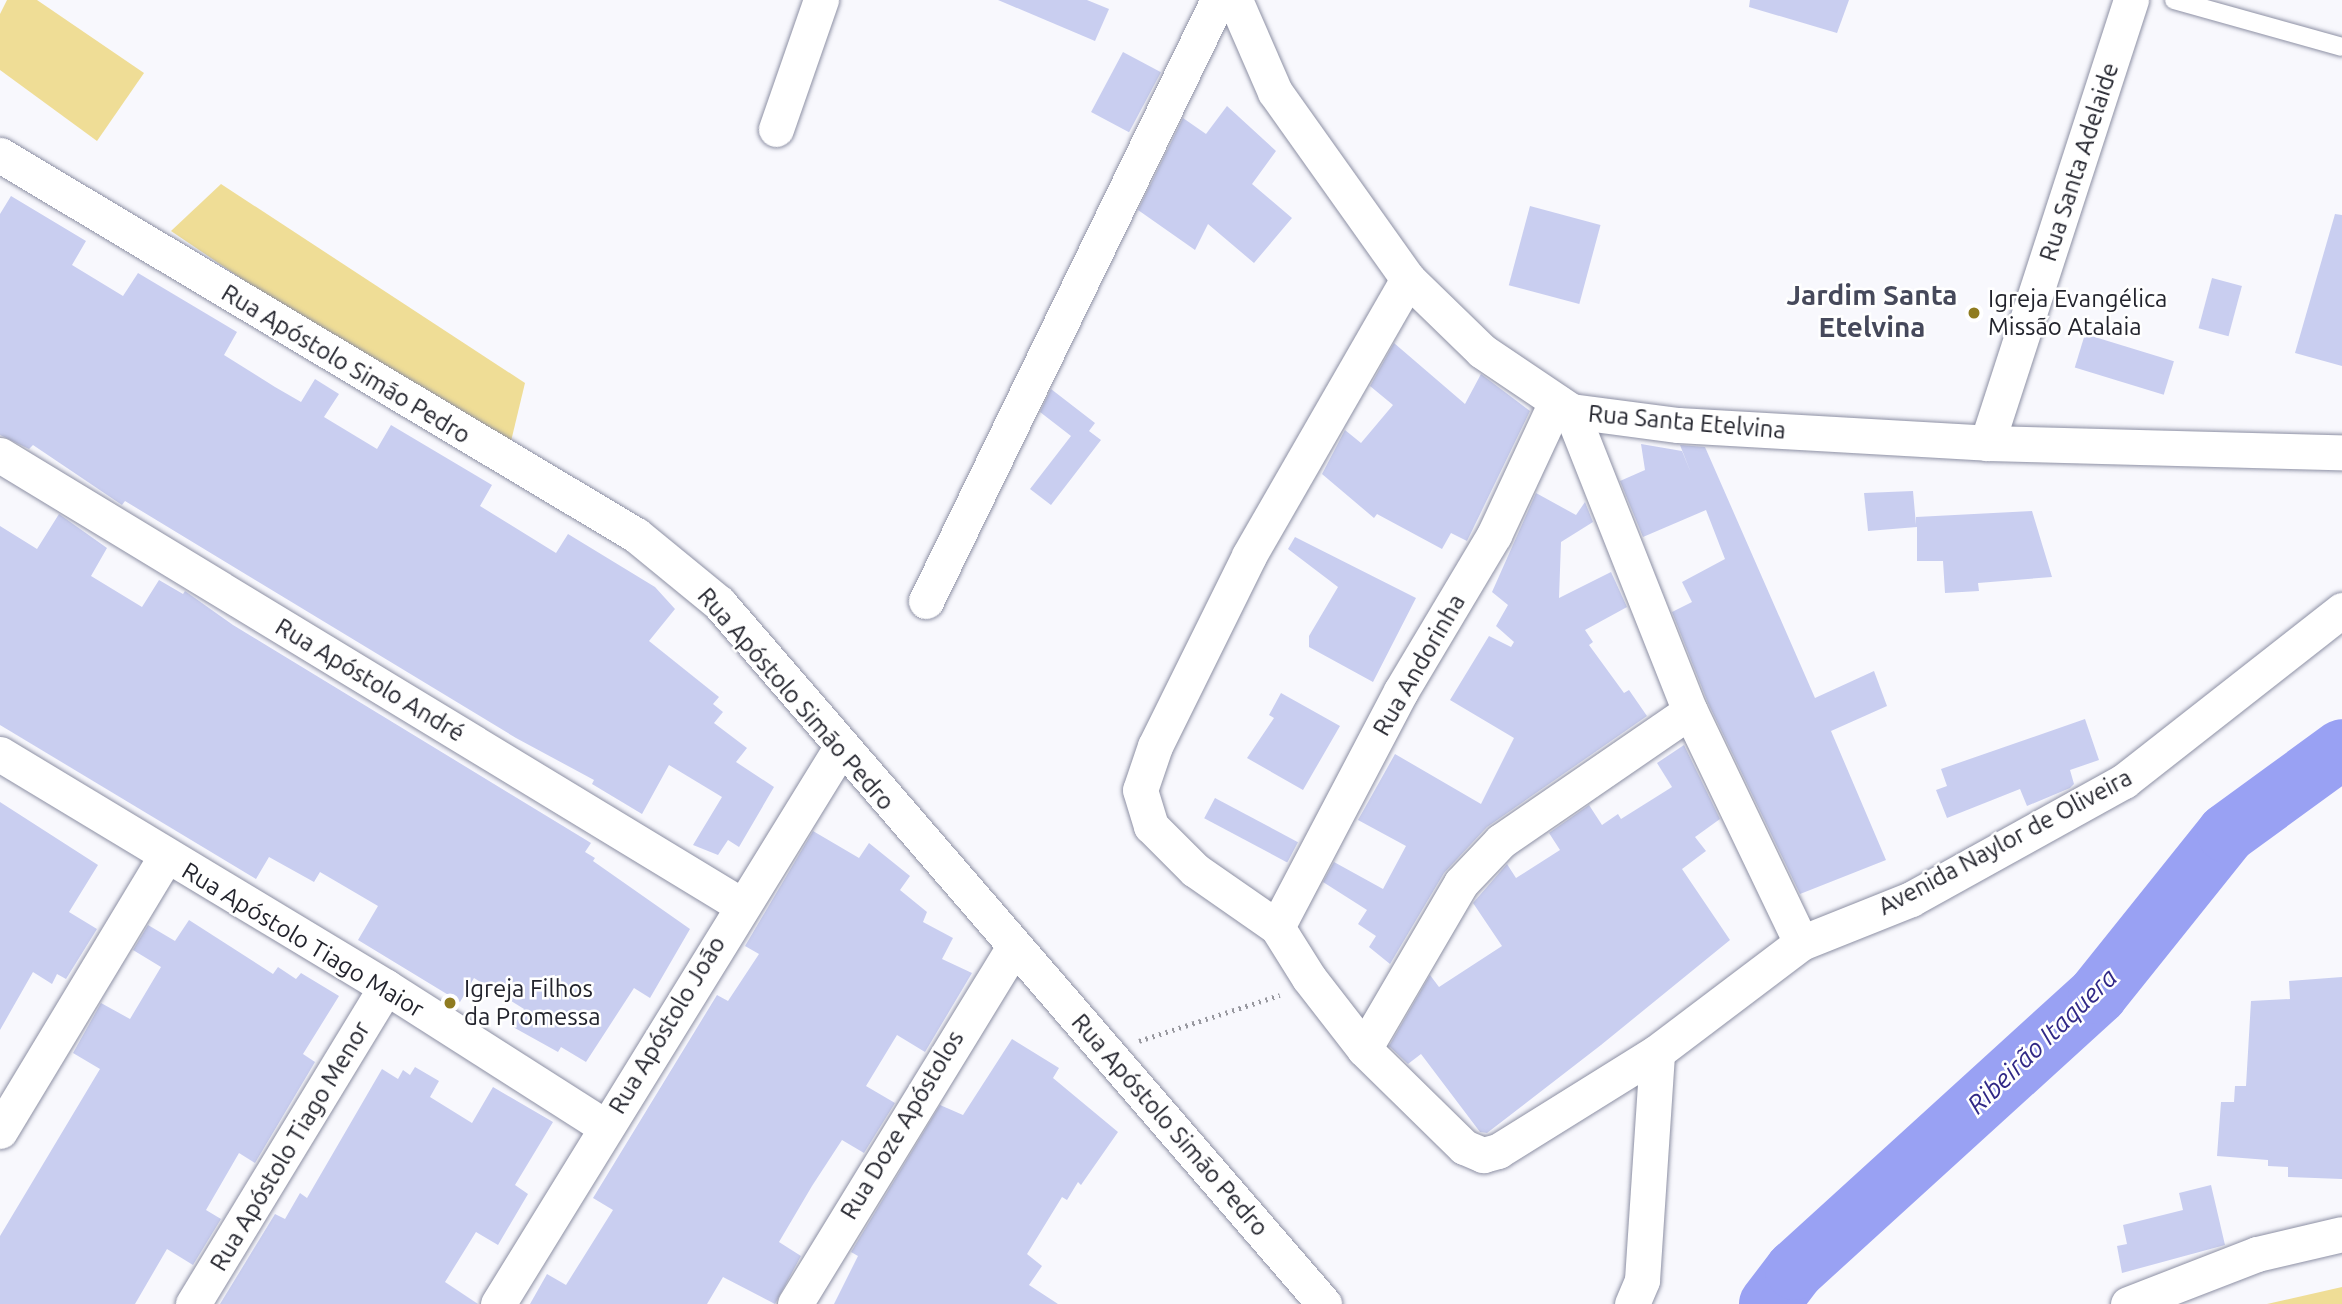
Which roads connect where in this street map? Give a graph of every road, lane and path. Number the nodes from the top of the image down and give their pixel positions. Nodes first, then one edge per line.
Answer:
1 (821, 0) edge
2 (1218, 0) edge
3 (1235, 0) edge
4 (2132, 0) edge
5 (2174, 0) edge
6 (2342, 47) edge
7 (776, 129) dead end
8 (0, 155) edge
9 (1408, 279) junction
10 (1564, 406) junction
11 (1987, 443) junction
12 (2342, 452) edge
13 (0, 455) edge
14 (926, 601) dead end
15 (2342, 610) edge
16 (1690, 711) junction
17 (840, 749) junction
18 (0, 754) edge
19 (165, 858) junction
20 (741, 905) junction
21 (1277, 927) junction
22 (1801, 943) junction
23 (1013, 948) junction
24 (386, 987) junction
25 (1267, 1002) dead end
26 (1364, 1049) junction
27 (1105, 1051) junction
28 (1657, 1052) junction
29 (606, 1127) junction
30 (0, 1131) edge
31 (2342, 1234) edge
32 (1309, 1300) edge
33 (194, 1304) edge
34 (498, 1304) edge
35 (795, 1304) edge
36 (1632, 1304) edge
37 (2128, 1304) edge

1 - 7 street
2 - 14 street
3 - 9 street, Rua Santa Etelvina
4 - 11 street, Rua Santa Adelaide
5 - 6 lane
8 - 17 street, Rua Apóstolo Simão Pedro
9 - 10 street, Rua Santa Etelvina
9 - 21 street
10 - 11 street, Rua Santa Etelvina
10 - 16 street
10 - 21 street, Rua Andorinha
11 - 12 street, Rua Santa Etelvina
13 - 20 street, Rua Apóstolo André
15 - 22 street, Avenida Naylor de Oliveira
16 - 22 street
16 - 26 street
17 - 20 street, Rua Apóstolo João
17 - 23 street, Rua Apóstolo Simão Pedro
18 - 19 street, Rua Apóstolo Tiago Maior
19 - 24 street, Rua Apóstolo Tiago Maior
19 - 30 street
20 - 29 street, Rua Apóstolo João
21 - 26 street
22 - 28 street, Avenida Naylor de Oliveira
23 - 27 street, Rua Apóstolo Simão Pedro
23 - 35 street, Rua Doze Apóstolos
24 - 29 street, Rua Apóstolo Tiago Maior
24 - 33 street, Rua Apóstolo Tiago Menor
25 - 27 path
26 - 28 street, Avenida Naylor de Oliveira
27 - 32 street, Rua Apóstolo Simão Pedro
28 - 36 street
29 - 34 street, Rua Apóstolo João
31 - 37 street

